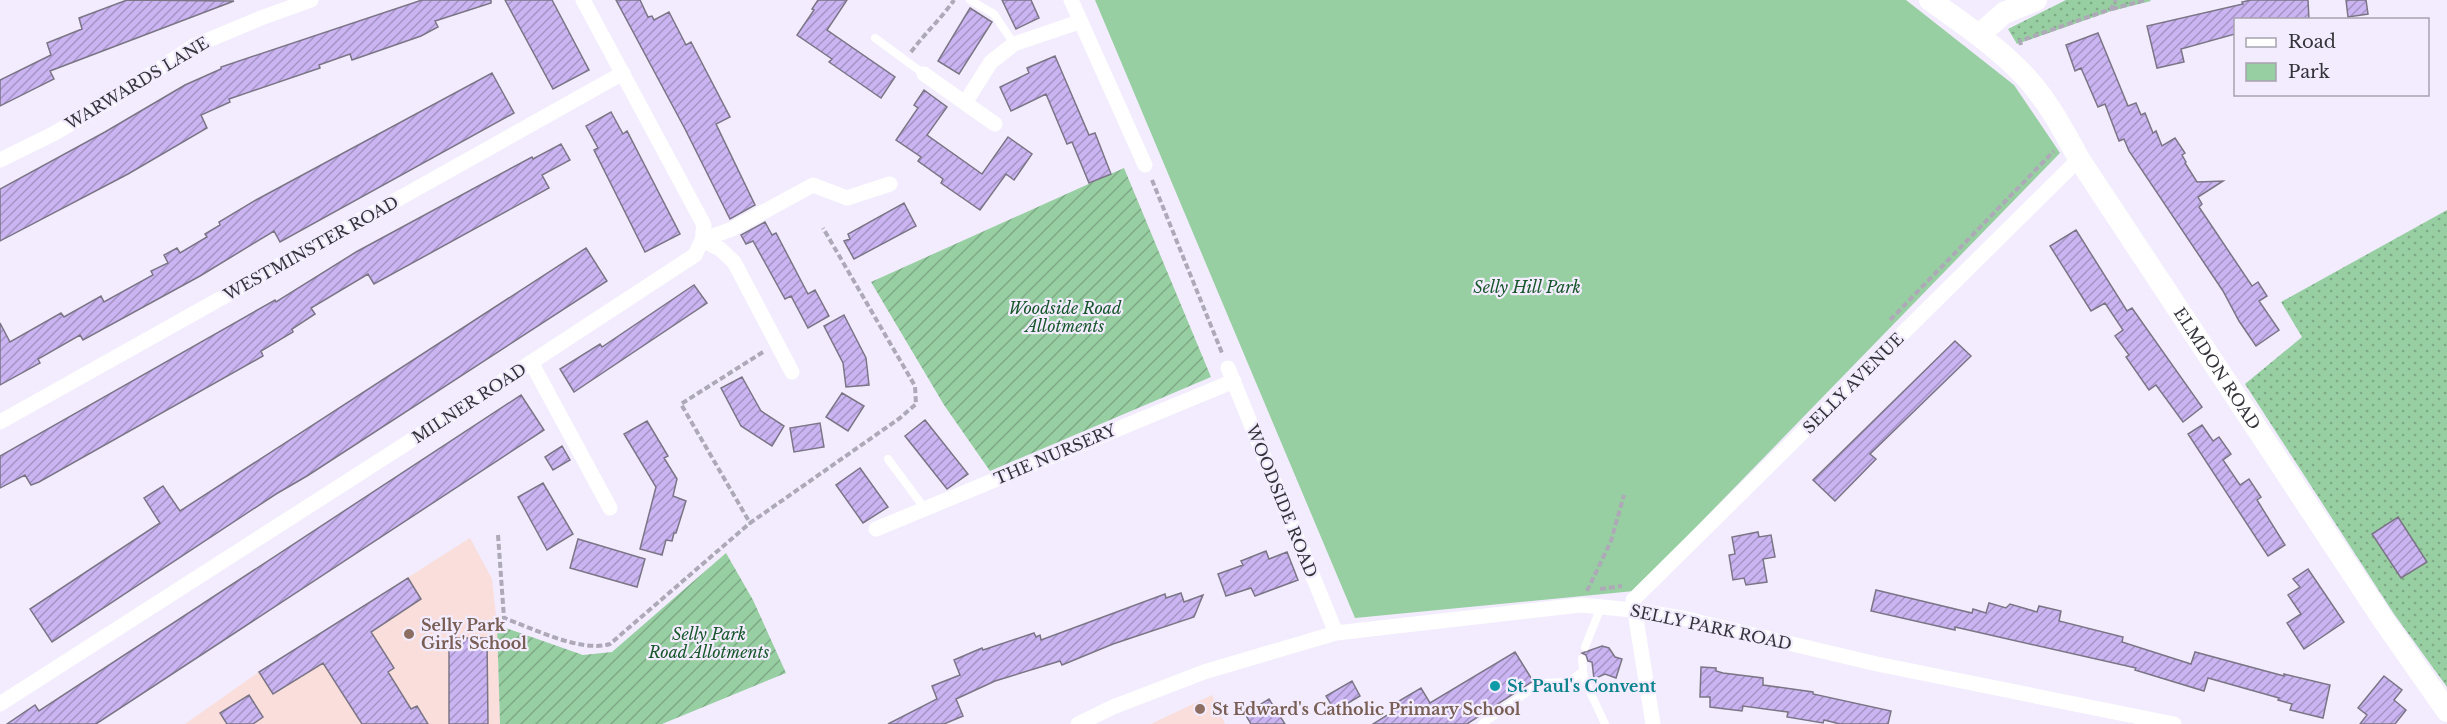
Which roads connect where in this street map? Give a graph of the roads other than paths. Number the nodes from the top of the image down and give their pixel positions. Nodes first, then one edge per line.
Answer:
1 (311, 0) edge
2 (583, 0) edge
3 (970, 0) edge
4 (1071, 0) edge
5 (1930, 0) edge
6 (2036, 0) edge
7 (1079, 22) junction
8 (1979, 35) junction
9 (875, 38) dead end
10 (1014, 44) junction
11 (623, 73) junction
12 (924, 74) joint
13 (964, 103) junction
14 (995, 124) dead end
15 (2079, 159) junction
16 (0, 160) edge
17 (1145, 165) dead end
18 (890, 184) dead end
19 (702, 240) junction
20 (531, 362) junction
21 (792, 372) dead end
22 (1231, 374) joint
23 (0, 422) edge
24 (888, 459) dead end
25 (610, 508) dead end
26 (925, 508) junction
27 (876, 529) dead end
28 (1601, 607) junction
29 (1633, 609) junction
30 (1336, 633) junction
31 (1585, 647) dead end
32 (1582, 659) dead end
33 (1583, 671) junction
34 (0, 704) edge
35 (2447, 711) edge
36 (2120, 719) edge
37 (1077, 724) edge
38 (1482, 724) edge
39 (1605, 724) edge
40 (1653, 724) edge
41 (2174, 724) edge

1 - 16 street, WARWARDS LANE
2 - 11 street
3 - 10 lane
4 - 7 street
5 - 8 street, ELMDON ROAD
6 - 8 street
7 - 10 street
7 - 17 street
8 - 15 street, ELMDON ROAD
9 - 12 lane
10 - 13 street
11 - 19 street
11 - 23 street, WESTMINSTER ROAD
12 - 13 street
13 - 14 street
15 - 29 street, SELLY AVENUE
15 - 35 street, ELMDON ROAD
18 - 19 street
19 - 20 street, MILNER ROAD
19 - 21 street
20 - 25 street
20 - 34 street, MILNER ROAD
22 - 26 street, THE NURSERY
22 - 30 street, WOODSIDE ROAD
24 - 26 lane
26 - 27 street, THE NURSERY
28 - 29 street, SELLY PARK ROAD
28 - 30 street, SELLY PARK ROAD
28 - 31 lane
29 - 36 street, SELLY PARK ROAD
29 - 40 street
30 - 37 street, SELLY PARK ROAD
32 - 33 lane
33 - 38 lane
33 - 39 lane
36 - 41 street, SELLY PARK ROAD

